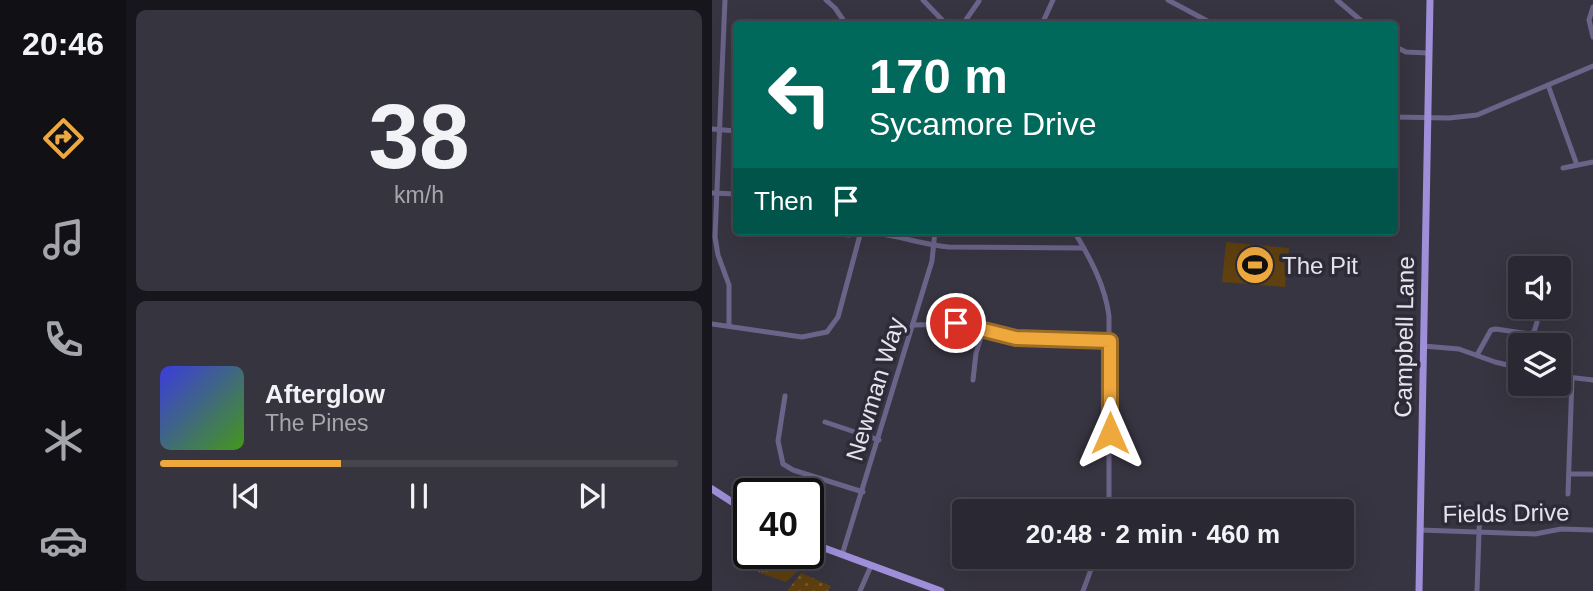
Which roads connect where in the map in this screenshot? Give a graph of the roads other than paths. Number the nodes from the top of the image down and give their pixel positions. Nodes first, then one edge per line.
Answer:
1 (725, 0) edge
2 (826, 0) edge
3 (923, 0) edge
4 (1053, 0) edge
5 (1168, 0) edge
6 (1337, 0) edge
7 (1430, 0) edge
8 (979, 1) edge
9 (1593, 7) edge
10 (844, 21) edge
11 (943, 21) edge
12 (965, 21) edge
13 (1043, 21) edge
14 (1207, 21) edge
15 (1362, 21) edge
16 (1593, 37) edge
17 (1398, 48) edge
18 (1428, 53) junction
19 (1593, 66) edge
20 (1548, 85) junction
21 (1398, 117) edge
22 (1427, 118) junction
23 (712, 129) edge
24 (720, 130) junction
25 (733, 131) edge
26 (1593, 162) edge
27 (1576, 165) junction
28 (1563, 168) dead end
29 (715, 193) edge
30 (733, 194) edge
31 (860, 235) edge
32 (879, 235) edge
33 (935, 235) edge
34 (1076, 235) edge
35 (714, 245) edge
36 (934, 246) junction
37 (1084, 248) junction
38 (1537, 323) dead end
39 (712, 324) edge
40 (913, 325) junction
41 (729, 326) junction
42 (984, 329) junction
43 (1110, 341) junction
44 (1423, 346) junction
45 (1477, 355) junction
46 (1508, 365) edge
47 (1572, 378) joint
48 (973, 380) dead end
49 (1593, 380) edge
50 (785, 396) dead end
51 (825, 422) dead end
52 (879, 440) junction
53 (1569, 474) junction
54 (1593, 474) edge
55 (712, 489) edge
56 (863, 492) junction
57 (1568, 494) dead end
58 (1109, 499) edge
59 (733, 503) edge
60 (1480, 504) dead end
61 (1420, 530) junction
62 (1593, 530) edge
63 (1478, 533) junction
64 (824, 548) edge
65 (842, 555) junction
66 (871, 566) junction
67 (1091, 569) edge
68 (919, 587) edge
69 (860, 591) edge
70 (941, 591) edge
71 (1083, 591) edge
72 (1419, 591) edge
73 (1477, 591) edge

1 - 24 street
2 - 10 street
3 - 11 street
4 - 13 street
5 - 14 street
6 - 15 street
7 - 18 main road, Campbell Lane
8 - 12 street
9 - 16 street
17 - 18 street
18 - 22 main road, Campbell Lane
19 - 20 street
20 - 22 street
20 - 27 street
21 - 22 street
22 - 44 main road, Campbell Lane
23 - 24 street
24 - 25 street
24 - 29 street
26 - 27 street
27 - 28 street
29 - 30 street
29 - 35 street
31 - 41 street
32 - 36 street
33 - 36 street, Newman Way
34 - 37 street
35 - 41 street
36 - 37 street
36 - 40 street, Newman Way
37 - 43 street
38 - 45 street
39 - 41 street
40 - 42 street
40 - 52 street, Newman Way
42 - 43 street
42 - 48 street
43 - 58 street
44 - 45 street
44 - 61 main road, Campbell Lane
45 - 46 street
47 - 49 street
47 - 53 street
50 - 56 street
51 - 52 street
52 - 56 street, Newman Way
53 - 54 street
53 - 57 street
55 - 59 main road
56 - 65 street, Newman Way
60 - 63 street
61 - 63 street, Fields Drive
61 - 72 main road, Campbell Lane
62 - 63 street, Fields Drive
63 - 73 street
64 - 65 main road
65 - 66 main road
66 - 68 main road
66 - 69 street
67 - 71 street
68 - 70 main road

